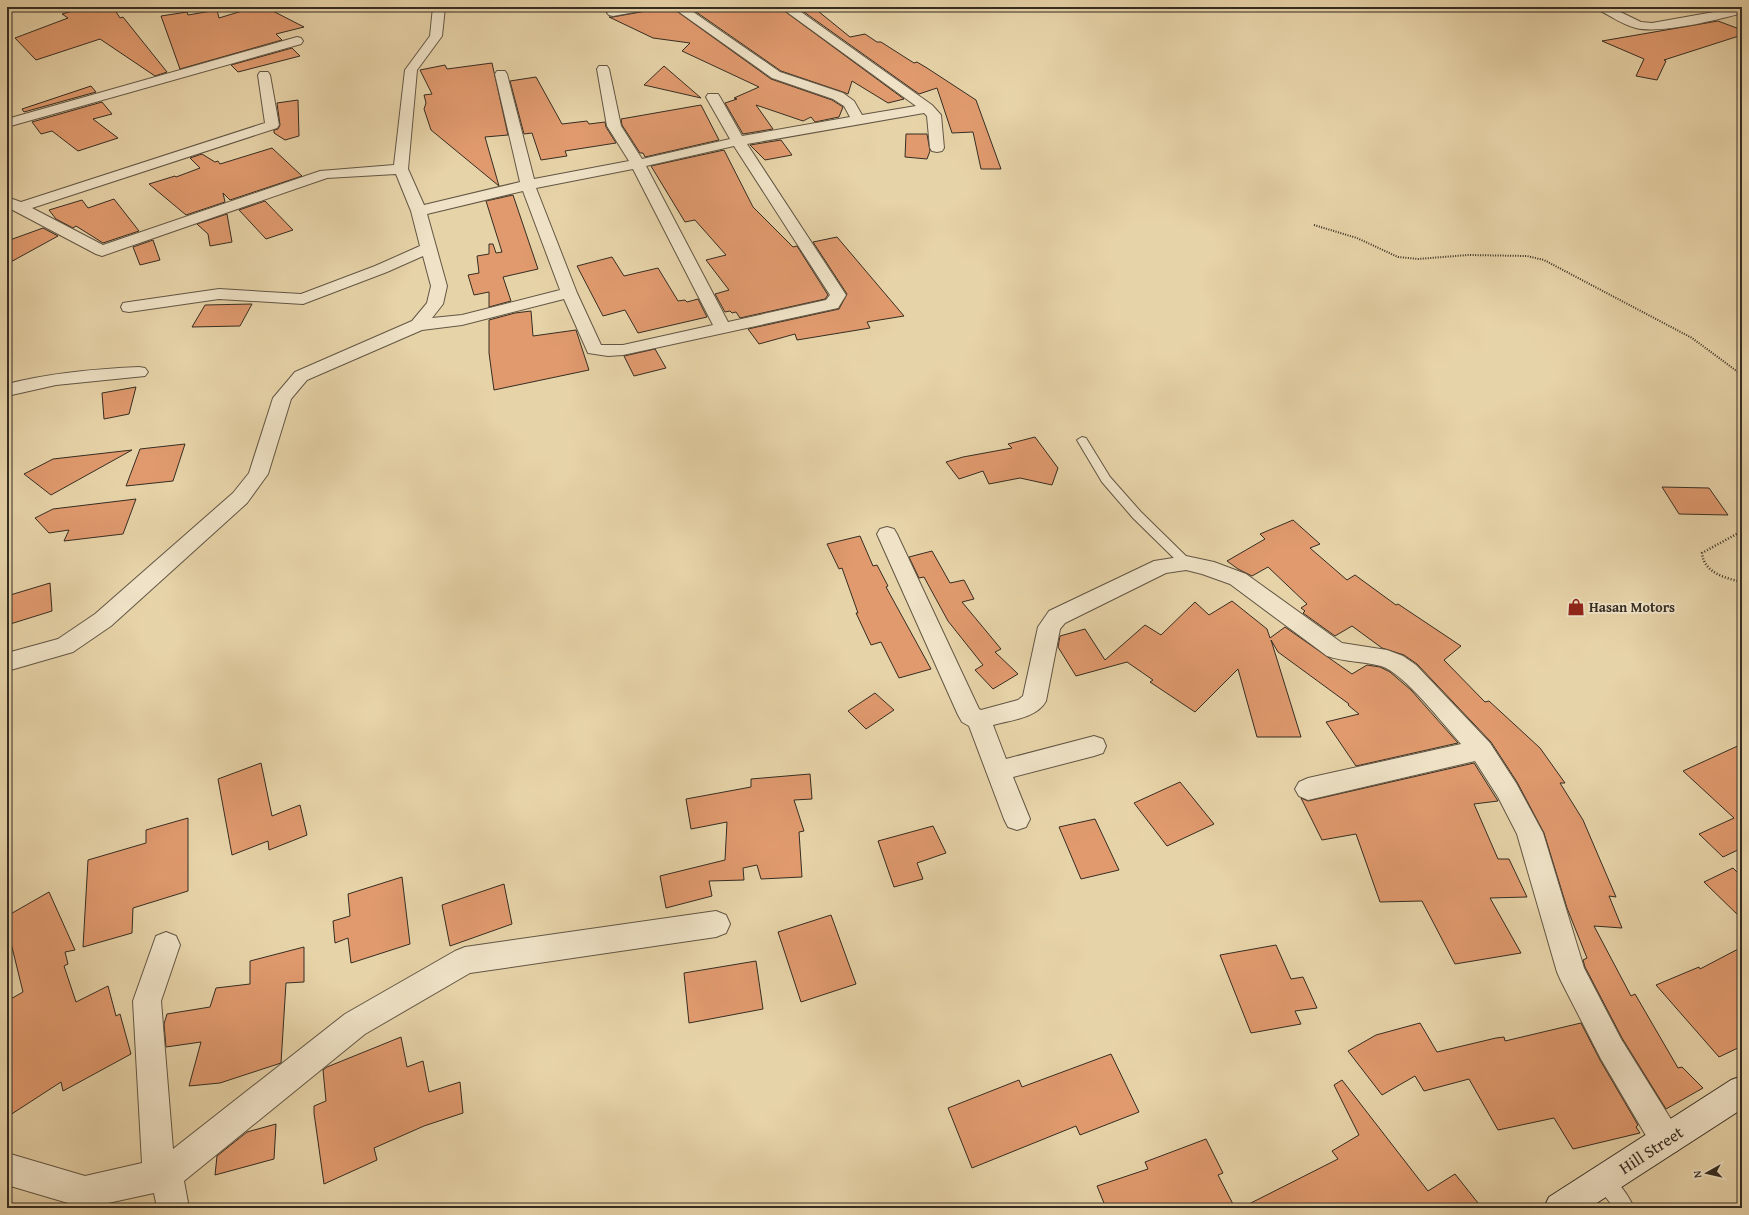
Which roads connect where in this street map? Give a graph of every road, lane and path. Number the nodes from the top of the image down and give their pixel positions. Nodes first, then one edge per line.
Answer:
1 (439, 7) edge
2 (646, 7) edge
3 (678, 7) edge
4 (786, 7) edge
5 (1601, 7) edge
6 (1698, 7) edge
7 (1742, 9) edge
8 (613, 13) dead end
9 (1717, 16) junction
10 (297, 41) dead end
11 (603, 69) dead end
12 (501, 74) dead end
13 (264, 75) dead end
14 (713, 97) dead end
15 (927, 108) junction
16 (858, 119) junction
17 (7, 123) edge
18 (738, 141) junction
19 (937, 148) dead end
20 (638, 164) junction
21 (401, 169) junction
22 (528, 185) junction
23 (7, 201) edge
24 (21, 207) junction
25 (419, 211) junction
26 (1314, 225) dead end
27 (429, 248) junction
28 (568, 293) junction
29 (129, 307) dead end
30 (418, 326) junction
31 (723, 328) junction
32 (139, 372) dead end
33 (1742, 375) edge
34 (7, 390) edge
35 (1082, 440) dead end
36 (1742, 531) edge
37 (887, 534) dead end
38 (1186, 563) junction
39 (1742, 582) edge
40 (7, 662) edge
41 (979, 720) junction
42 (1094, 746) dead end
43 (1481, 750) junction
44 (998, 771) junction
45 (1308, 789) dead end
46 (1016, 819) dead end
47 (716, 924) dead end
48 (166, 945) dead end
49 (1742, 1091) edge
50 (1666, 1140) junction
51 (7, 1170) edge
52 (163, 1175) junction
53 (1604, 1180) junction
54 (170, 1207) edge
55 (1560, 1208) edge
56 (1626, 1208) edge

1 - 21 street
2 - 8 street
3 - 16 street
4 - 15 street
5 - 9 street
6 - 9 street
7 - 9 street
10 - 17 street
11 - 20 street
12 - 22 street
13 - 24 street
14 - 18 street
15 - 16 street
15 - 19 street
16 - 18 street
18 - 20 street
18 - 31 street
20 - 22 street
20 - 31 street
21 - 24 street
21 - 25 street
22 - 25 street
22 - 28 street
23 - 24 street
25 - 27 street
26 - 33 path
27 - 29 street
27 - 30 street
28 - 30 street
28 - 31 street
30 - 40 street
32 - 34 street
35 - 38 lane
36 - 39 path
37 - 41 street
38 - 41 street
38 - 43 street
41 - 44 street
42 - 44 street
43 - 45 street
43 - 50 street
44 - 46 street
47 - 52 street
48 - 52 street
49 - 50 street, Hill Street
50 - 53 street, Hill Street
51 - 52 street
52 - 54 street
53 - 55 street, Hill Street
53 - 56 lane

